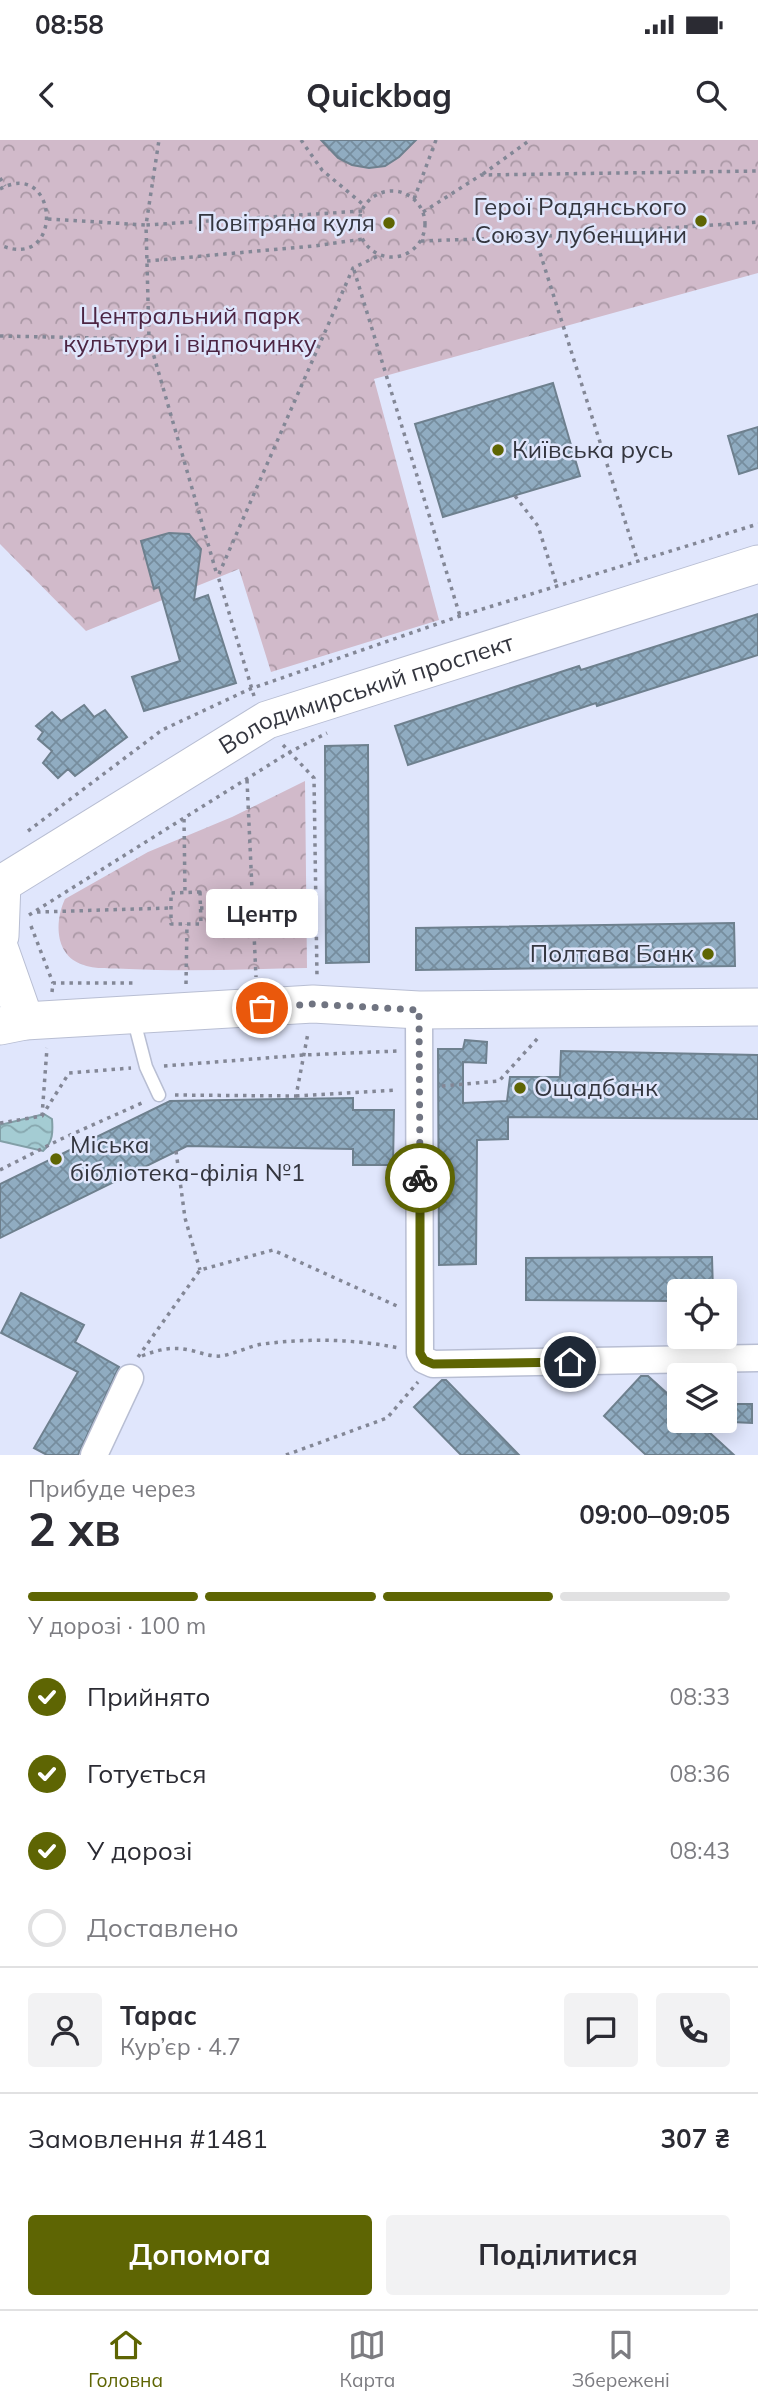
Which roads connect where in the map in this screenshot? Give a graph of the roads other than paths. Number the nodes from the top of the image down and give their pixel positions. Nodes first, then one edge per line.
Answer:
1 (758, 564) edge
2 (1, 884) edge
3 (14, 926) edge
4 (0, 950) edge
5 (758, 1007) edge
6 (132, 1016) junction
7 (419, 1022) junction
8 (13, 1024) edge
9 (159, 1095) road end
10 (758, 1358) edge
11 (130, 1378) dead end
12 (94, 1455) edge

1 - 2 main road, Володимирський проспект
2 - 3 main road, Володимирський проспект
4 - 8 main road
5 - 7 main road
6 - 7 main road
6 - 8 main road
6 - 9 lane
7 - 10 street
11 - 12 street

